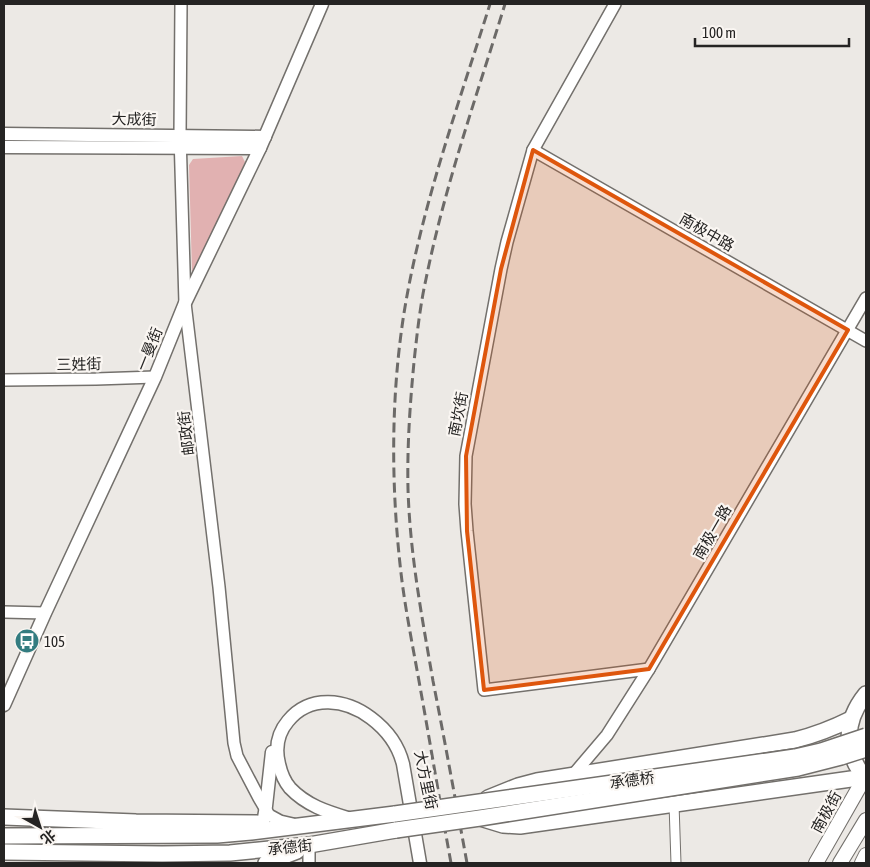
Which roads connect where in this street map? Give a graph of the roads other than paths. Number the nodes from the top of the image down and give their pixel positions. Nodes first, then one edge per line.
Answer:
1 (181, 4) edge
2 (322, 4) edge
3 (616, 4) edge
4 (4, 134) edge
5 (181, 142) junction
6 (262, 142) junction
7 (4, 146) edge
8 (533, 150) junction
9 (866, 298) edge
10 (186, 303) junction
11 (848, 330) junction
12 (866, 341) edge
13 (155, 377) junction
14 (4, 380) edge
15 (4, 612) edge
16 (45, 613) junction
17 (649, 668) junction
18 (866, 694) edge
19 (4, 705) edge
20 (851, 719) junction
21 (866, 736) edge
22 (866, 749) edge
23 (866, 759) edge
24 (798, 768) junction
25 (573, 775) junction
26 (866, 778) edge
27 (477, 803) junction
28 (674, 804) junction
29 (395, 814) joint
30 (4, 817) edge
31 (264, 817) junction
32 (480, 818) junction
33 (354, 820) junction
34 (866, 820) edge
35 (302, 826) junction
36 (286, 828) junction
37 (396, 830) joint
38 (4, 836) edge
39 (309, 845) junction
40 (4, 852) edge
41 (866, 855) edge
42 (266, 863) edge
43 (309, 863) edge
44 (420, 863) edge
45 (426, 863) edge
46 (676, 863) edge
47 (816, 863) edge
48 (840, 863) edge
49 (862, 863) edge

1 - 5 street, 邮政街
2 - 6 main road, 一曼街
3 - 8 street, 南坎街
4 - 5 main road, 大成街
5 - 6 main road, 大成街
5 - 7 main road, 大成街
5 - 10 street, 邮政街
6 - 10 main road, 一曼街
8 - 11 street, 南极中路
8 - 17 street, 南坎街
9 - 11 street, 南极一路
10 - 13 main road, 一曼街
10 - 31 street, 邮政街
11 - 12 street, 南极中路
11 - 17 street, 南极一路
13 - 14 street, 三姓街
13 - 16 main road, 一曼街
15 - 16 street
16 - 19 main road, 一曼街
17 - 25 street, 南极一路
18 - 20 highway
20 - 25 highway
20 - 26 highway
21 - 27 highway, 承德桥, bridge
22 - 24 highway, 承德桥, bridge
23 - 24 highway, bridge
24 - 32 highway, 承德桥, bridge
25 - 27 highway, bridge
26 - 28 highway
26 - 47 main road, 南极街
27 - 29 highway, 承德桥, bridge
28 - 32 highway
28 - 46 street
29 - 33 highway, 承德街
30 - 31 highway
31 - 35 street
31 - 36 highway
31 - 45 main road, 大方里街
32 - 37 highway, 承德桥, bridge
33 - 35 highway, 承德街
33 - 44 main road, 大方里街
34 - 48 main road
35 - 36 highway, 承德街
36 - 38 highway, 承德街
37 - 39 highway, 承德街
39 - 40 highway, 承德街
39 - 42 highway
39 - 43 street
41 - 49 main road

